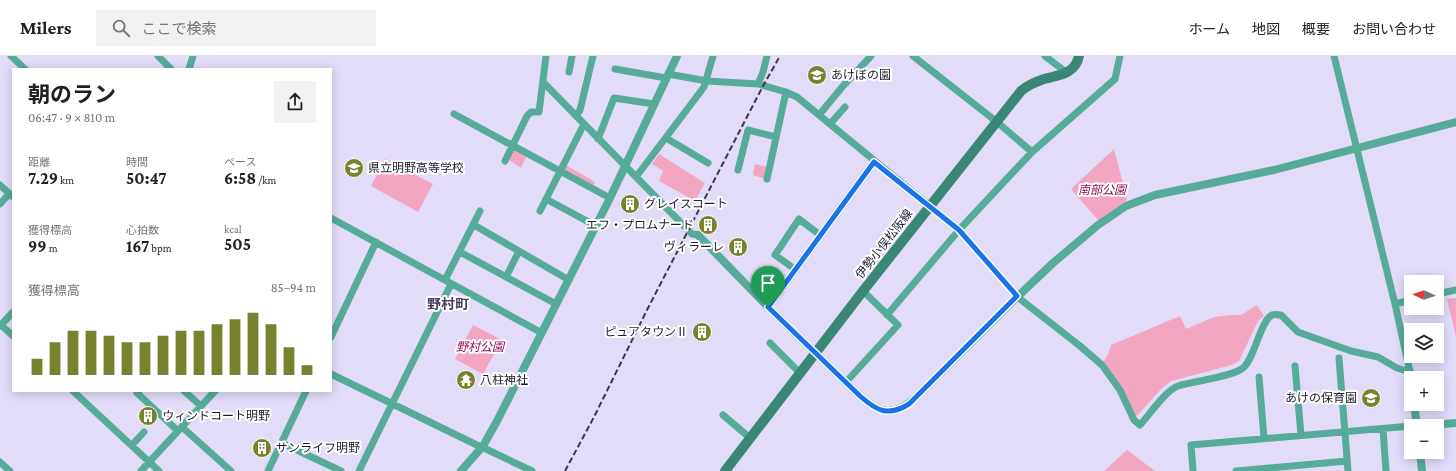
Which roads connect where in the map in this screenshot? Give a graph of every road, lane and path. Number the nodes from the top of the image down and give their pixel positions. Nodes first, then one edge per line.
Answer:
1 (11, 56) edge
2 (158, 56) edge
3 (193, 56) edge
4 (546, 56) edge
5 (572, 56) edge
6 (593, 56) edge
7 (677, 56) edge
8 (713, 56) edge
9 (766, 56) edge
10 (871, 56) edge
11 (914, 56) edge
12 (1045, 56) edge
13 (1079, 56) edge
14 (1120, 56) edge
15 (1334, 56) edge
16 (24, 68) edge
17 (170, 68) edge
18 (188, 68) edge
19 (615, 69) dead end
20 (569, 72) dead end
21 (1067, 74) junction
22 (667, 76) junction
23 (707, 81) junction
24 (543, 82) junction
25 (758, 84) junction
26 (786, 92) junction
27 (654, 104) junction
28 (845, 107) dead end
29 (454, 114) dead end
30 (819, 114) junction
31 (576, 116) junction
32 (997, 122) junction
33 (1456, 122) edge
34 (584, 124) junction
35 (830, 124) junction
36 (776, 137) junction
37 (666, 138) junction
38 (598, 139) junction
39 (513, 145) junction
40 (1357, 149) junction
41 (1032, 152) junction
42 (505, 161) dead end
43 (874, 162) junction
44 (708, 163) dead end
45 (625, 166) junction
46 (738, 170) dead end
47 (560, 171) junction
48 (636, 178) junction
49 (767, 179) dead end
50 (0, 185) edge
51 (11, 195) edge
52 (610, 198) junction
53 (546, 199) junction
54 (0, 204) edge
55 (930, 207) junction
56 (480, 211) dead end
57 (540, 211) dead end
58 (332, 219) edge
59 (474, 225) junction
60 (596, 226) junction
61 (959, 230) junction
62 (698, 235) joint
63 (820, 235) junction
64 (376, 242) junction
65 (519, 251) junction
66 (460, 252) junction
67 (796, 270) junction
68 (506, 277) junction
69 (569, 280) junction
70 (448, 282) junction
71 (1456, 290) edge
72 (863, 291) junction
73 (1444, 293) edge
74 (1017, 296) junction
75 (1404, 302) edge
76 (556, 304) junction
77 (1395, 304) junction
78 (768, 307) junction
79 (12, 313) edge
80 (887, 314) junction
81 (0, 325) edge
82 (542, 333) junction
83 (12, 335) edge
84 (332, 335) edge
85 (770, 343) dead end
86 (816, 353) junction
87 (1339, 358) dead end
88 (1295, 366) dead end
89 (1410, 371) edge
90 (1404, 372) edge
91 (332, 374) edge
92 (800, 374) junction
93 (1259, 376) dead end
94 (846, 382) junction
95 (74, 392) edge
96 (138, 392) edge
97 (185, 392) edge
98 (214, 392) edge
99 (306, 392) edge
100 (393, 404) junction
101 (201, 406) junction
102 (1415, 411) edge
103 (723, 415) dead end
104 (1456, 423) edge
105 (1404, 427) edge
106 (180, 429) junction
107 (1382, 429) junction
108 (144, 432) dead end
109 (1345, 432) junction
110 (1301, 435) junction
111 (750, 438) junction
112 (1264, 438) junction
113 (282, 443) junction
114 (132, 445) junction
115 (482, 447) junction
116 (1421, 459) edge
117 (1347, 461) junction
118 (0, 462) edge
119 (149, 462) junction
120 (10, 471) edge
121 (141, 471) edge
122 (159, 471) edge
123 (231, 471) edge
124 (268, 471) edge
125 (341, 471) edge
126 (359, 471) edge
127 (461, 471) edge
128 (532, 471) edge
129 (725, 471) edge
130 (1193, 471) edge
131 (1236, 471) edge
132 (1348, 471) edge
133 (1386, 471) edge
134 (1422, 471) edge

1 - 16 street
2 - 17 street
3 - 18 street
4 - 24 street
5 - 20 street
6 - 31 street
7 - 22 street
8 - 23 street
9 - 25 street
10 - 30 street
11 - 32 street
12 - 21 street
13 - 21 main road
14 - 41 street
15 - 40 street
19 - 22 street
21 - 32 main road, 伊勢小俣松阪線
22 - 23 street
22 - 27 street
23 - 25 street
23 - 37 street
24 - 31 street
24 - 39 street
25 - 26 street
26 - 30 street
26 - 36 street
27 - 38 street
27 - 45 street
28 - 35 street
29 - 39 street
30 - 35 street
31 - 34 street
32 - 41 street
32 - 55 main road, 伊勢小俣松阪線
33 - 40 street
34 - 38 street
34 - 47 street
35 - 43 street
36 - 46 street
36 - 49 street
37 - 44 street
37 - 48 street
38 - 45 street
39 - 42 street
39 - 47 street
40 - 74 street
40 - 77 street
41 - 61 street
43 - 55 street
43 - 63 street
45 - 48 street
45 - 52 street
47 - 52 street
47 - 53 street
48 - 62 street
50 - 51 street
51 - 54 street
52 - 60 street
53 - 57 street
53 - 60 street
55 - 61 street
55 - 72 main road, 伊勢小俣松阪線
56 - 59 street
58 - 64 street
59 - 65 street
59 - 66 street
60 - 69 street
61 - 74 street
61 - 80 street
62 - 78 street
63 - 67 street
63 - 67 street
64 - 70 street
64 - 84 street
65 - 68 street
65 - 69 street
66 - 68 street
66 - 70 street
67 - 78 street
68 - 76 street
69 - 76 street
70 - 82 street
70 - 100 street
71 - 73 street
72 - 80 street
72 - 86 main road, 伊勢小俣松阪線
74 - 90 street
74 - 94 street
75 - 77 street
76 - 82 street
77 - 89 street
78 - 86 street
79 - 81 street
80 - 94 street
81 - 83 street
82 - 115 street
85 - 92 street
86 - 92 main road, 伊勢小俣松阪線
86 - 94 street
87 - 109 street
88 - 110 street
91 - 100 street
92 - 111 main road, 伊勢小俣松阪線
93 - 112 street
95 - 114 street
96 - 106 street
97 - 101 street
98 - 101 street
99 - 113 street
100 - 115 street
100 - 126 street
101 - 106 street
102 - 104 street
103 - 111 street
105 - 107 street
106 - 119 street
106 - 123 street
107 - 109 street
107 - 133 street
108 - 114 street
109 - 110 street
109 - 117 street
110 - 112 street
111 - 129 main road, 伊勢小俣松阪線
112 - 130 street
113 - 124 street
113 - 125 street
114 - 119 street
115 - 127 street
115 - 128 street
116 - 134 street
117 - 131 street
117 - 132 street
118 - 120 street
119 - 121 street
119 - 122 street

